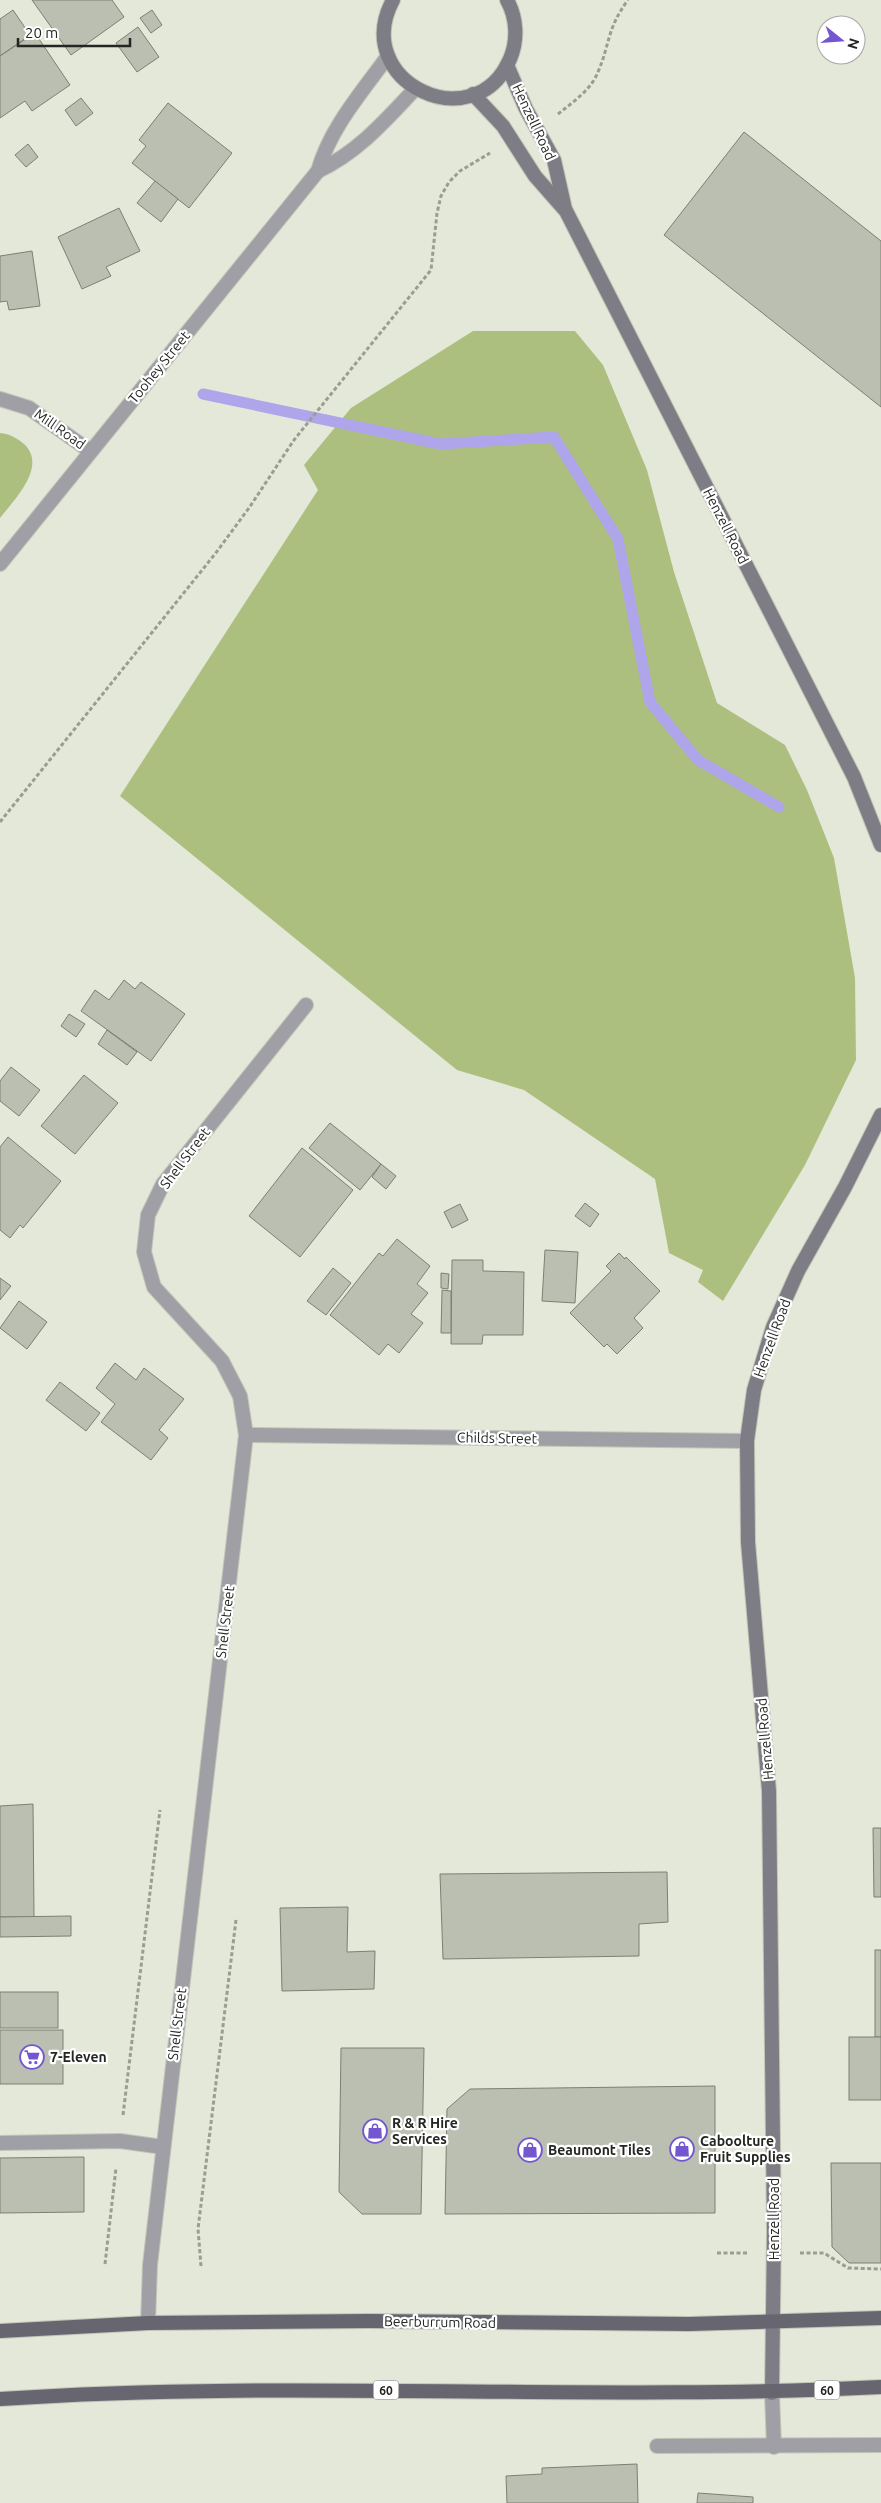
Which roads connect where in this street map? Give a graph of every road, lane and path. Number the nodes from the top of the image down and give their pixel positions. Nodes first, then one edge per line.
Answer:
1 (507, 0) edge
2 (628, 0) edge
3 (388, 3) edge
4 (388, 56) junction
5 (507, 64) junction
6 (415, 89) junction
7 (474, 94) junction
8 (552, 118) dead end
9 (498, 149) dead end
10 (318, 171) junction
11 (565, 209) junction
12 (0, 399) edge
13 (90, 451) junction
14 (0, 564) edge
15 (0, 822) edge
16 (881, 845) edge
17 (306, 1005) dead end
18 (881, 1115) edge
19 (246, 1435) junction
20 (747, 1441) junction
21 (160, 1810) dead end
22 (236, 1920) dead end
23 (120, 2141) junction
24 (0, 2143) edge
25 (163, 2147) junction
26 (105, 2264) dead end
27 (200, 2266) dead end
28 (881, 2318) edge
29 (773, 2322) junction
30 (148, 2323) junction
31 (0, 2332) edge
32 (881, 2387) edge
33 (772, 2393) junction
34 (0, 2399) edge
35 (881, 2445) edge
36 (656, 2446) dead end
37 (774, 2447) junction

1 - 5 main road
2 - 8 path
3 - 4 main road
4 - 6 main road
4 - 10 street, Toohey Street
5 - 7 main road
5 - 11 main road, Henzell Road
6 - 7 main road
6 - 10 street, Toohey Street
7 - 11 main road, Henzell Road
9 - 15 path
10 - 13 street, Toohey Street
11 - 16 main road, Henzell Road
12 - 13 street, Mill Road
13 - 14 street, Toohey Street
17 - 19 street, Shell Street
18 - 20 main road, Henzell Road
19 - 20 street, Childs Street
19 - 25 street, Shell Street
20 - 29 main road, Henzell Road
21 - 23 path
22 - 27 path
23 - 24 street
23 - 25 street
23 - 26 path
25 - 30 street, Shell Street
28 - 29 main road, Beerburrum Road
29 - 30 main road, Beerburrum Road
29 - 33 main road, Henzell Road
30 - 31 main road, Beerburrum Road
32 - 33 main road, 60
33 - 34 main road, 60
33 - 37 street
35 - 37 street
36 - 37 street

